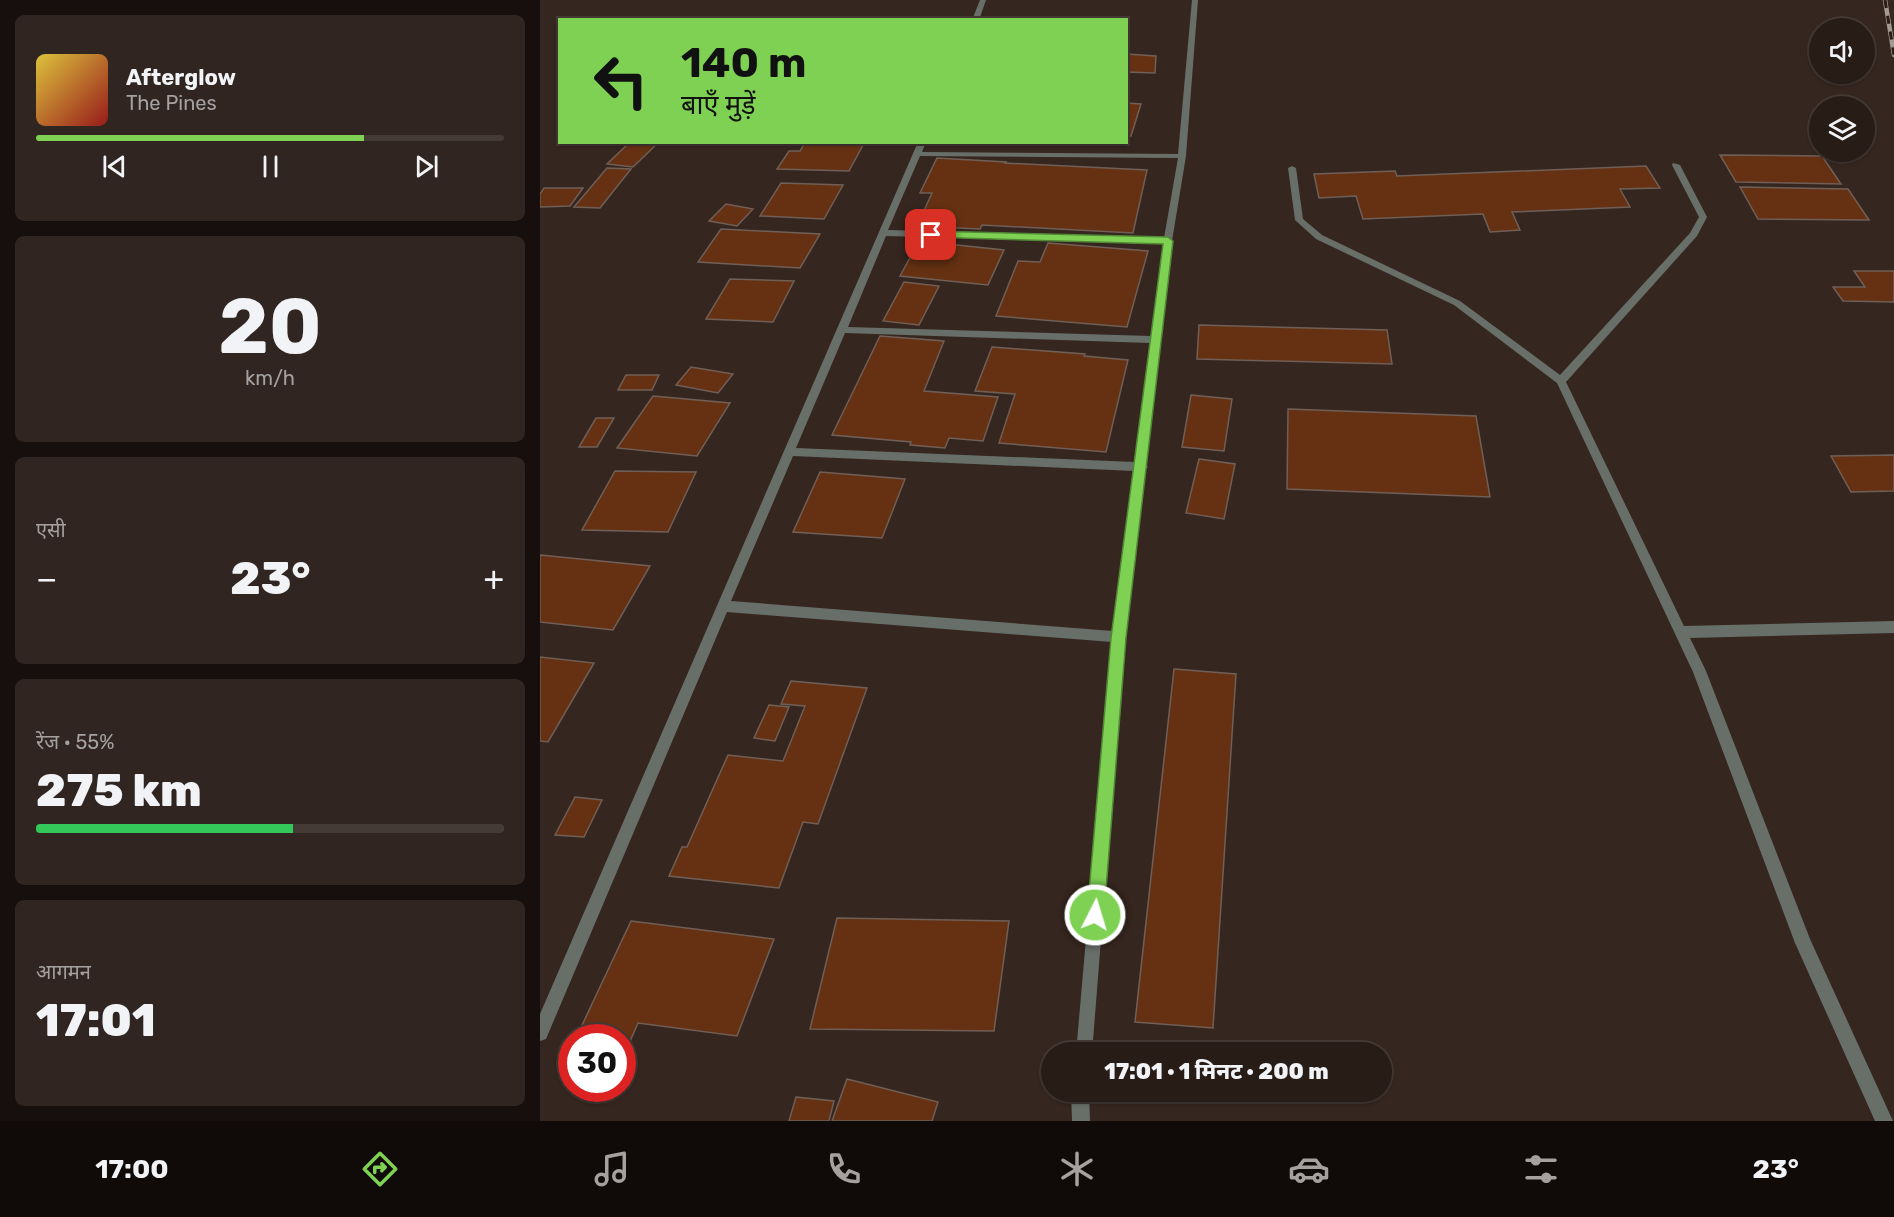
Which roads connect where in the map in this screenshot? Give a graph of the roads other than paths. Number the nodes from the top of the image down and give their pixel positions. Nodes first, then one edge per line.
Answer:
1 (983, 0) edge
2 (1195, 0) edge
3 (976, 18) edge
4 (920, 148) edge
5 (1182, 156) junction
6 (1676, 165) dead end
7 (1292, 168) dead end
8 (883, 233) junction
9 (1168, 241) junction
10 (842, 330) junction
11 (1155, 340) junction
12 (1561, 381) junction
13 (789, 452) junction
14 (1142, 467) junction
15 (724, 606) junction
16 (1894, 627) edge
17 (1681, 632) junction
18 (1119, 638) junction
19 (540, 1033) edge
20 (1085, 1042) edge
21 (1080, 1102) edge
22 (1081, 1121) edge
23 (1884, 1121) edge

1 - 3 street
2 - 5 street
4 - 5 street
4 - 8 street
5 - 9 street
6 - 12 street
7 - 12 street
8 - 9 street
8 - 10 street
9 - 11 street
10 - 11 street
10 - 13 street
11 - 14 street
12 - 17 street
13 - 14 street
13 - 15 street
14 - 18 street
15 - 18 street
15 - 19 street
16 - 17 street
17 - 23 street
18 - 20 street
21 - 22 street

